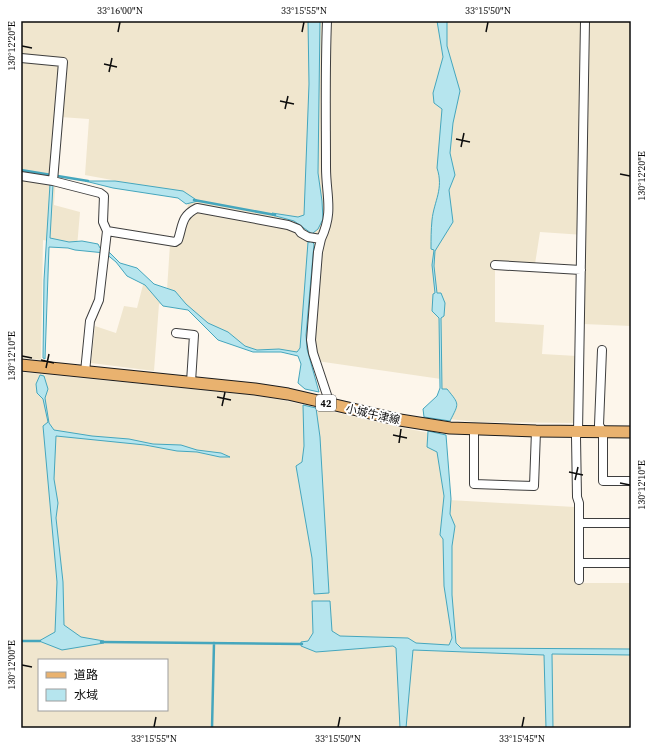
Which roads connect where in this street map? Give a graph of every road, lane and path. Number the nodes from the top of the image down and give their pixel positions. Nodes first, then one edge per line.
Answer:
1 (327, 21) edge
2 (585, 21) edge
3 (21, 58) edge
4 (21, 176) edge
5 (53, 181) junction
6 (108, 231) junction
7 (319, 239) junction
8 (494, 265) dead end
9 (581, 270) junction
10 (176, 333) dead end
11 (602, 350) dead end
12 (21, 366) edge
13 (85, 372) junction
14 (191, 382) junction
15 (328, 403) junction
16 (474, 430) junction
17 (536, 431) junction
18 (578, 432) junction
19 (603, 432) junction
20 (631, 432) edge
21 (631, 481) edge
22 (579, 523) junction
23 (631, 523) edge
24 (579, 563) junction
25 (631, 563) edge
26 (579, 580) dead end

1 - 7 street
2 - 9 street
3 - 5 street
4 - 5 street
5 - 6 street
6 - 7 street
6 - 13 street
7 - 15 street
8 - 9 street
9 - 18 street
10 - 14 street
11 - 19 street
12 - 13 main road, 小城牛津線 / 42
13 - 14 main road, 小城牛津線 / 42
14 - 15 main road, 小城牛津線 / 42
15 - 16 main road, 小城牛津線 / 42
16 - 17 main road, 小城牛津線 / 42
16 - 17 street
17 - 18 main road, 小城牛津線 / 42
18 - 19 main road, 小城牛津線 / 42
18 - 22 street
19 - 20 main road, 小城牛津線 / 42
19 - 21 street
22 - 23 street
22 - 24 street
24 - 25 street
24 - 26 street

